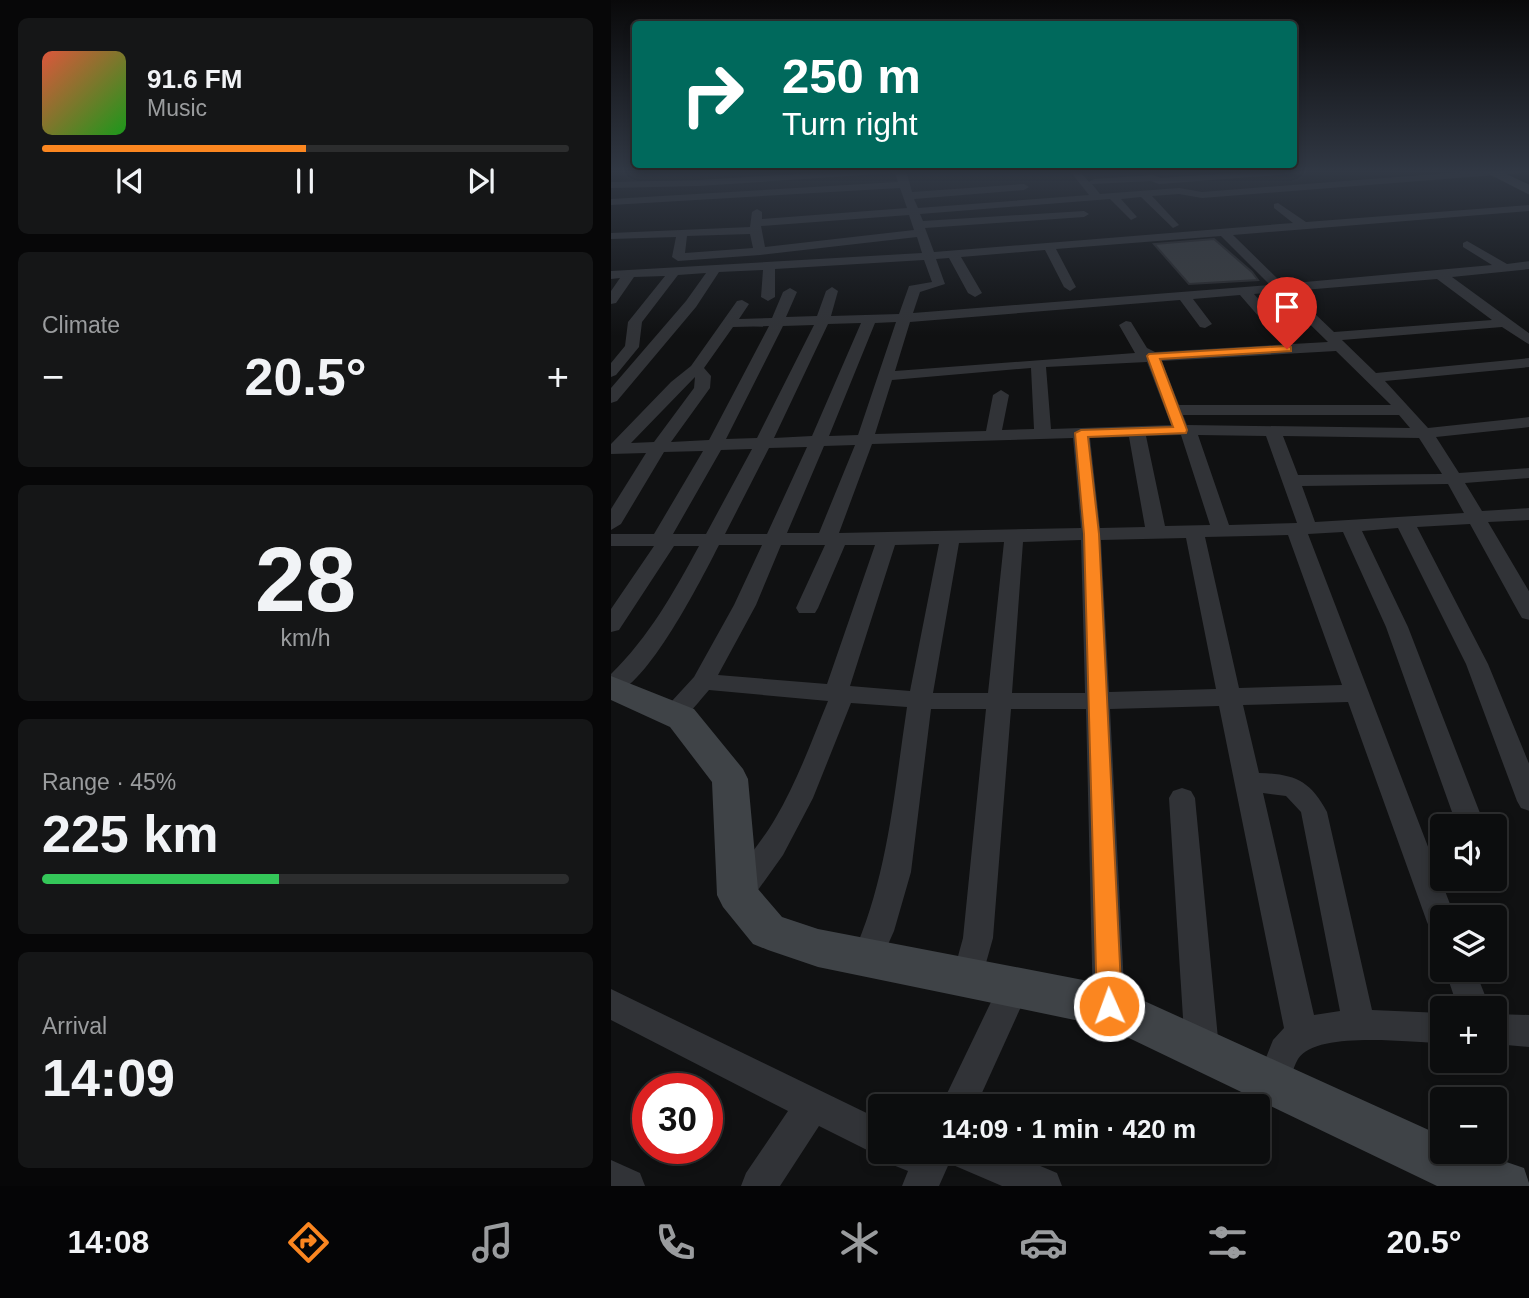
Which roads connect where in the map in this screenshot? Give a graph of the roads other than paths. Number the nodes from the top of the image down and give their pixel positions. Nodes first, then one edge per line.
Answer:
1 (760, 225) edge
2 (918, 225) edge
3 (959, 225) edge
4 (1324, 225) edge
5 (756, 226) junction
6 (1305, 227) joint
7 (919, 229) junction
8 (682, 233) junction
9 (1225, 234) junction
10 (611, 236) edge
11 (1467, 245) dead end
12 (1049, 247) junction
13 (760, 251) junction
14 (953, 254) junction
15 (928, 256) junction
16 (1529, 265) edge
17 (769, 266) junction
18 (1505, 268) junction
19 (714, 270) junction
20 (674, 272) junction
21 (630, 274) junction
22 (611, 275) edge
23 (1441, 275) junction
24 (1070, 287) dead end
25 (1282, 287) junction
26 (1243, 290) junction
27 (832, 291) dead end
28 (790, 292) dead end
29 (975, 293) dead end
30 (1183, 295) junction
31 (768, 297) dead end
32 (611, 300) edge
33 (742, 304) dead end
34 (1265, 315) dead end
35 (905, 318) junction
36 (870, 319) junction
37 (823, 320) junction
38 (778, 322) junction
39 (729, 323) junction
40 (1505, 323) junction
41 (1205, 324) dead end
42 (1126, 325) dead end
43 (1528, 339) edge
44 (1336, 341) junction
45 (1153, 356) junction
46 (1529, 362) edge
47 (1038, 363) junction
48 (696, 369) junction
49 (611, 372) edge
50 (886, 376) junction
51 (1373, 378) junction
52 (1001, 395) dead end
53 (611, 398) edge
54 (1174, 410) junction
55 (1404, 410) junction
56 (1529, 422) edge
57 (1185, 431) junction
58 (1273, 431) junction
59 (1137, 432) junction
60 (1081, 433) junction
61 (1424, 433) junction
62 (1043, 435) junction
63 (993, 436) junction
64 (865, 440) junction
65 (818, 441) junction
66 (764, 443) junction
67 (715, 445) junction
68 (658, 448) junction
69 (613, 449) edge
70 (1529, 473) edge
71 (1290, 480) junction
72 (1455, 480) junction
73 (1529, 514) edge
74 (1476, 517) junction
75 (1405, 522) junction
76 (611, 524) edge
77 (1350, 526) junction
78 (1302, 528) junction
79 (1194, 531) junction
80 (1221, 531) junction
81 (1156, 532) junction
82 (1091, 534) junction
83 (1014, 536) junction
84 (950, 537) junction
85 (711, 539) junction
86 (773, 539) junction
87 (832, 539) junction
88 (887, 539) junction
89 (611, 540) edge
90 (664, 540) junction
91 (807, 608) dead end
92 (1529, 613) edge
93 (611, 625) edge
94 (621, 678) edge
95 (839, 693) junction
96 (1358, 693) junction
97 (1229, 697) junction
98 (920, 700) junction
99 (685, 701) junction
100 (998, 701) junction
101 (1097, 701) junction
102 (1248, 783) junction
103 (1182, 798) dead end
104 (1529, 801) edge
105 (1467, 814) edge
106 (757, 872) junction
107 (1436, 905) edge
108 (876, 935) junction
109 (973, 958) junction
110 (1014, 987) junction
111 (1109, 987) junction
112 (611, 1004) edge
113 (1356, 1016) junction
114 (1299, 1018) junction
115 (1430, 1026) edge
116 (1507, 1030) edge
117 (1529, 1031) edge
118 (1202, 1049) junction
119 (1274, 1083) junction
120 (964, 1094) edge
121 (812, 1106) junction
122 (868, 1133) edge
123 (994, 1164) edge
124 (611, 1178) edge
125 (627, 1186) edge
126 (759, 1186) edge
127 (1044, 1186) edge
128 (1506, 1186) edge

1 - 5 street
2 - 7 street
3 - 7 street
4 - 6 street
5 - 8 street
5 - 13 street
6 - 9 street
7 - 13 street
7 - 15 street
8 - 10 street
8 - 13 street
9 - 12 street
9 - 25 street
11 - 18 street
12 - 14 street
12 - 24 street
14 - 15 street
14 - 29 street
15 - 17 street
15 - 35 street
16 - 18 street
17 - 19 street
17 - 31 street
18 - 23 street
19 - 20 street
19 - 53 street
20 - 21 street
20 - 49 street
21 - 22 street
21 - 32 street
23 - 25 street
23 - 40 street
25 - 26 street
25 - 44 street
26 - 30 street
26 - 34 street
27 - 37 street
28 - 38 street
30 - 35 street
30 - 41 street
33 - 39 street
35 - 36 street
35 - 50 street
36 - 37 street
36 - 65 street
37 - 38 street
37 - 66 street
38 - 39 street
38 - 67 street
39 - 48 street
40 - 43 street
40 - 44 street
42 - 45 street
44 - 45 street
44 - 51 street
45 - 47 street
45 - 54 street
46 - 51 street
47 - 50 street
47 - 62 street
48 - 68 street
48 - 69 street
50 - 64 street
51 - 55 street
52 - 63 street
54 - 55 street
54 - 57 street
55 - 61 street
56 - 61 street
57 - 58 street
57 - 59 street
57 - 80 street
58 - 61 street
58 - 71 street
59 - 60 street
59 - 81 street
60 - 62 street
60 - 82 street
61 - 72 street
62 - 63 street
63 - 64 street
64 - 65 street
64 - 87 street
65 - 66 street
65 - 86 street
66 - 67 street
66 - 85 street
67 - 68 street
67 - 90 street
68 - 69 street
68 - 76 street
70 - 72 street
71 - 72 street
71 - 78 street
72 - 74 street
73 - 74 street
74 - 75 street
74 - 92 street
75 - 77 street
75 - 104 street
77 - 78 street
77 - 105 street
78 - 80 street
78 - 96 street
79 - 80 street
79 - 81 street
79 - 97 street
81 - 82 street
82 - 83 street
82 - 101 street
83 - 84 street
83 - 100 street
84 - 88 street
84 - 98 street
85 - 86 street
85 - 90 street
85 - 94 street
86 - 87 street
86 - 99 street
87 - 88 street
87 - 91 street
88 - 95 street
89 - 90 street
90 - 93 street
94 - 99 street
95 - 98 street
95 - 99 street
95 - 106 street
96 - 97 street
96 - 107 street
97 - 101 street
97 - 102 street
98 - 100 street
98 - 108 street
99 - 106 street
100 - 101 street
100 - 109 street
101 - 111 street
102 - 113 street
102 - 114 street
103 - 118 street
106 - 108 street
108 - 109 street
109 - 110 street
110 - 111 street
110 - 120 street
111 - 118 street
112 - 121 street
113 - 114 street
113 - 115 street
114 - 119 street
116 - 117 street
118 - 119 street
119 - 128 street
121 - 122 street
121 - 126 street
123 - 127 street
124 - 125 street

